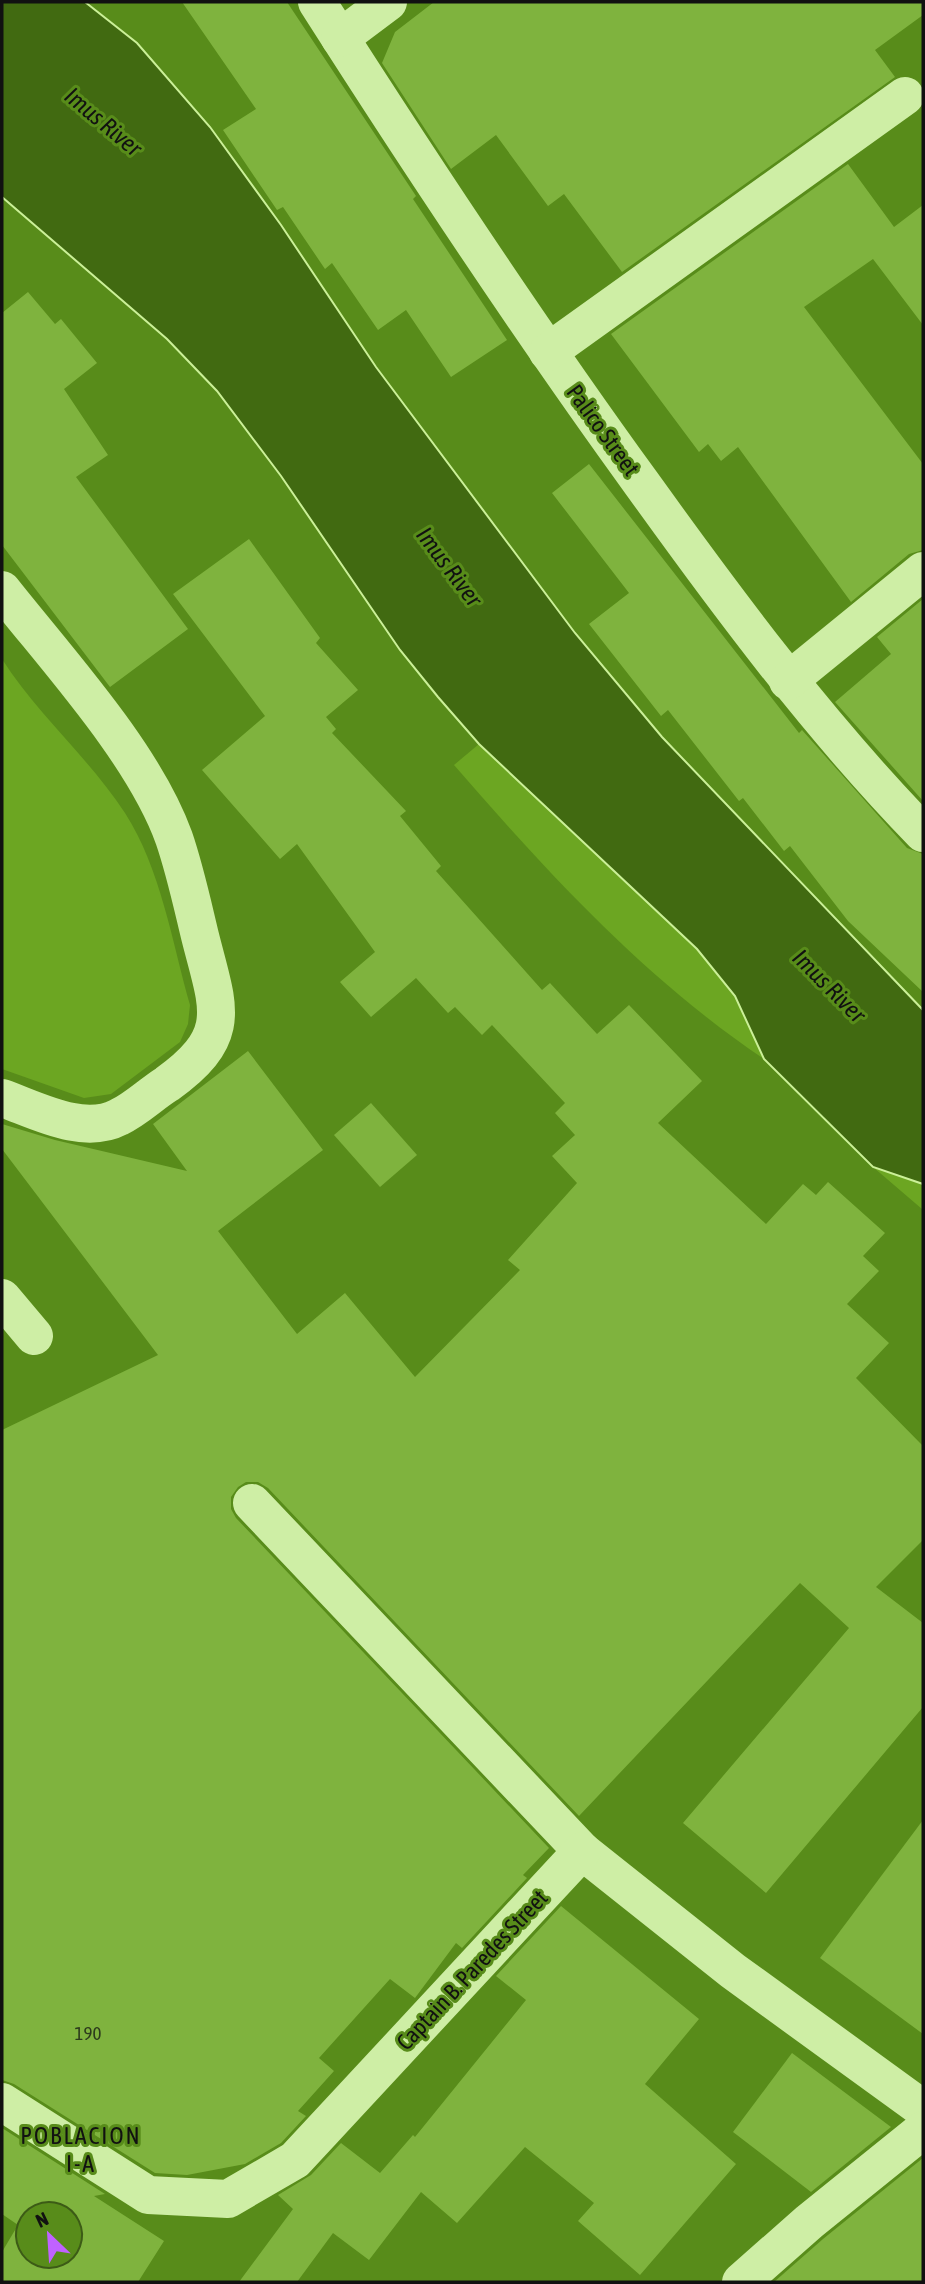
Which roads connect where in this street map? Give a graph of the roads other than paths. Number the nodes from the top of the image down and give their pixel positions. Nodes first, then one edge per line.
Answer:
1 (317, 2) edge
2 (388, 2) edge
3 (340, 38) junction
4 (905, 96) dead end
5 (548, 352) junction
6 (923, 571) edge
7 (2, 590) edge
8 (789, 681) junction
9 (923, 833) edge
10 (2, 1098) edge
11 (2, 1298) edge
12 (34, 1336) dead end
13 (252, 1503) dead end
14 (582, 1851) junction
15 (2, 2102) edge
16 (923, 2109) edge
17 (923, 2130) edge
18 (741, 2282) edge

1 - 3 street, Palico Street
2 - 3 street
3 - 5 street, Palico Street
4 - 5 street
5 - 8 street, Palico Street
6 - 8 street
7 - 10 street
8 - 9 street, Palico Street
11 - 12 street
13 - 14 street
14 - 15 street, Captain B. Paredes Street
14 - 16 street
17 - 18 street

